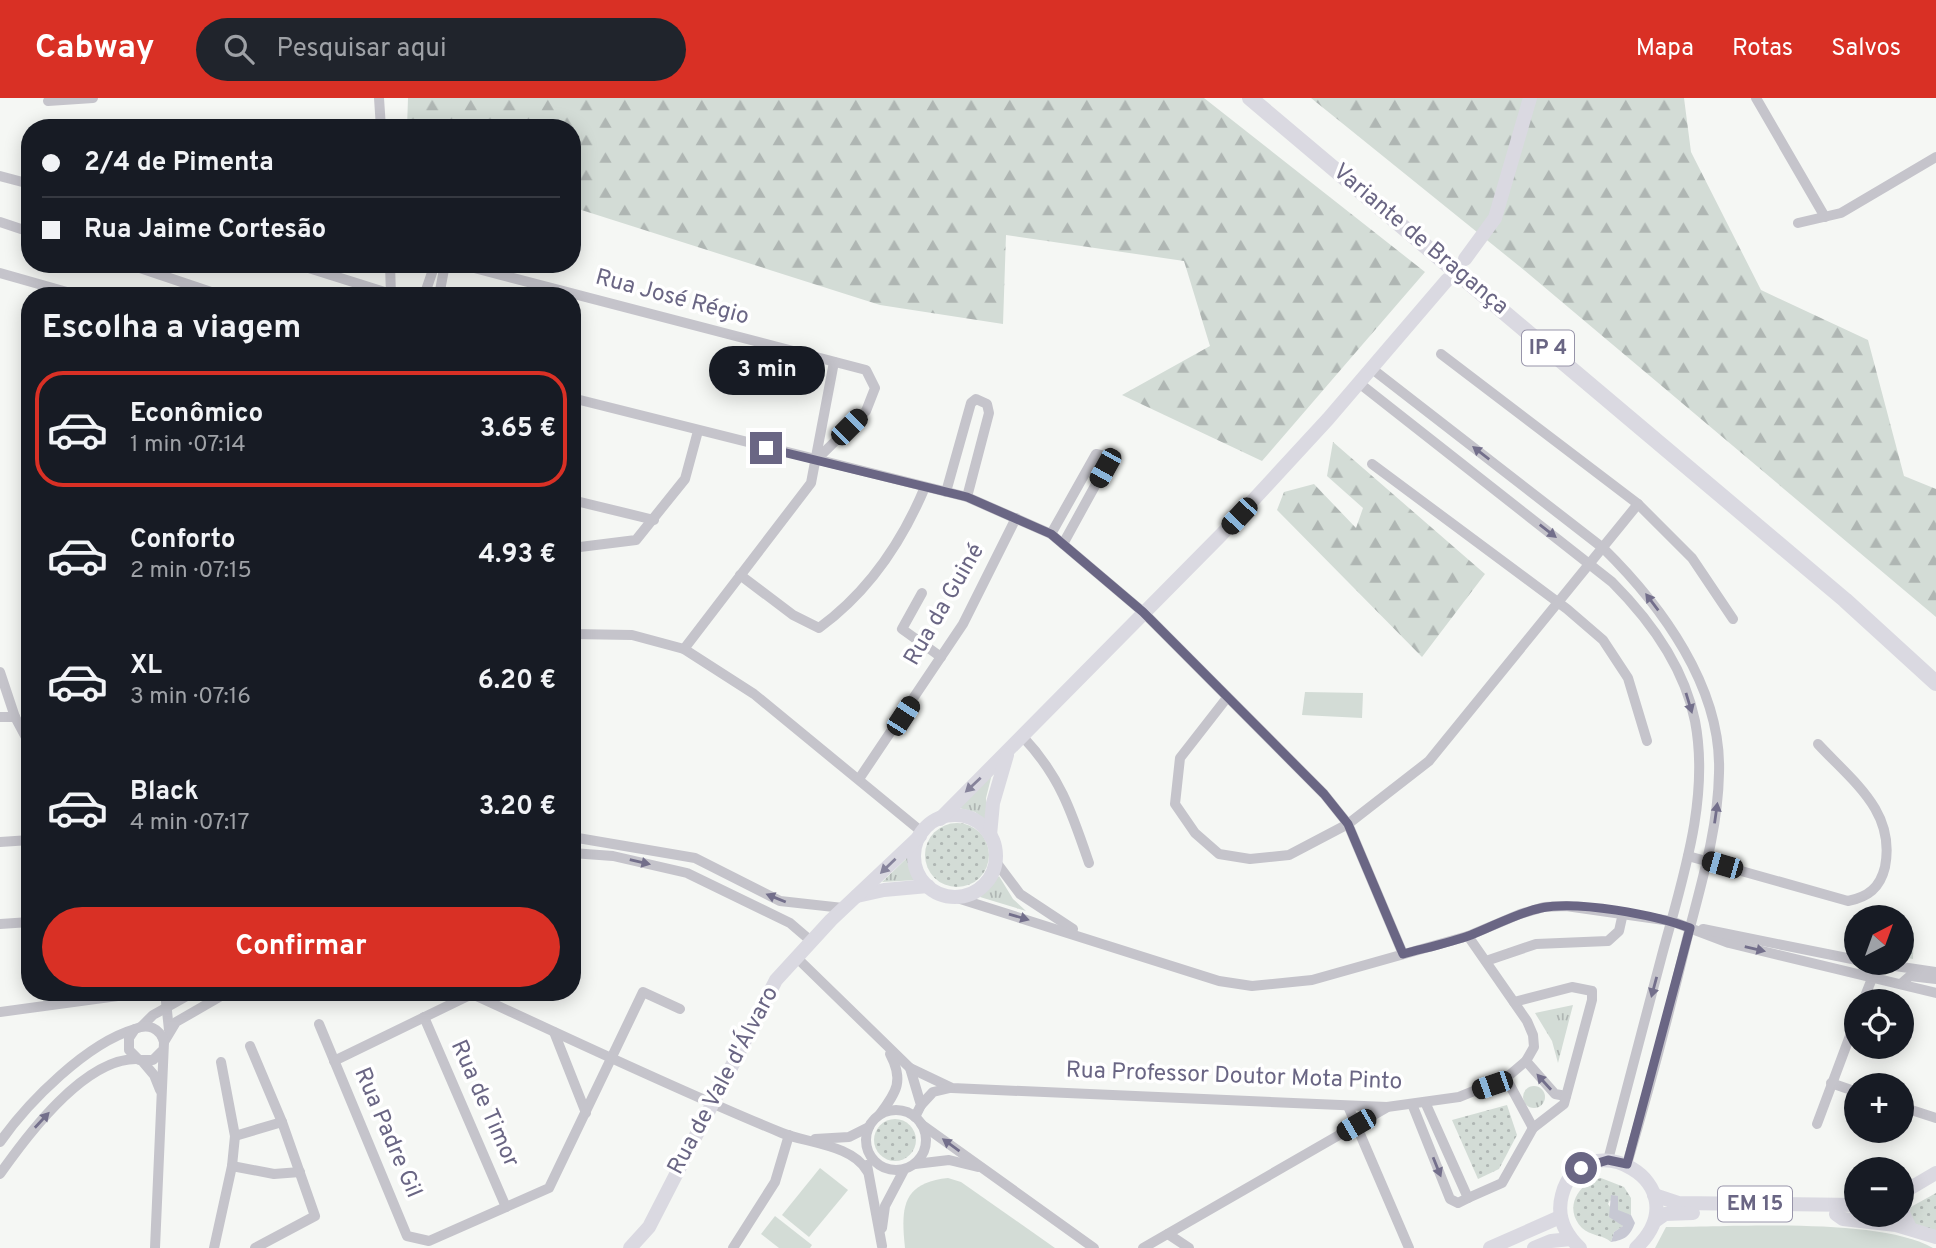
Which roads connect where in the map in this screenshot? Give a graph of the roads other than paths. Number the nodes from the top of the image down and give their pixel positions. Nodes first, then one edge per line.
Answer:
1 (93, 98) edge
2 (379, 98) edge
3 (1250, 98) edge
4 (1530, 98) edge
5 (1756, 98) edge
6 (48, 101) dead end
7 (380, 119) edge
8 (1936, 157) edge
9 (0, 176) edge
10 (21, 182) edge
11 (1825, 217) junction
12 (0, 222) edge
13 (1797, 223) dead end
14 (21, 229) edge
15 (1465, 259) dead end
16 (0, 272) edge
17 (155, 273) edge
18 (324, 273) edge
19 (493, 273) edge
20 (1447, 280) dead end
21 (51, 287) edge
22 (196, 287) edge
23 (366, 287) edge
24 (547, 287) edge
25 (581, 296) edge
26 (1441, 354) dead end
27 (834, 362) junction
28 (1371, 368) junction
29 (1359, 383) junction
30 (581, 400) edge
31 (698, 430) junction
32 (815, 461) junction
33 (1372, 464) dead end
34 (925, 487) junction
35 (946, 492) junction
36 (967, 497) junction
37 (581, 502) edge
38 (1638, 504) junction
39 (1016, 518) junction
40 (654, 520) junction
41 (1051, 534) junction
42 (1063, 544) junction
43 (581, 547) edge
44 (1603, 548) junction
45 (1590, 564) junction
46 (740, 575) junction
47 (922, 593) dead end
48 (1845, 600) junction
49 (1559, 603) junction
50 (1143, 612) junction
51 (1733, 619) dead end
52 (581, 634) edge
53 (684, 649) junction
54 (942, 657) junction
55 (1936, 670) edge
56 (0, 671) edge
57 (1936, 683) edge
58 (1226, 699) junction
59 (15, 716) junction
60 (0, 717) edge
61 (21, 728) edge
62 (1023, 737) junction
63 (1647, 741) dead end
64 (1818, 744) dead end
65 (1007, 753) junction
66 (859, 779) junction
67 (940, 819) junction
68 (1348, 824) junction
69 (921, 834) junction
70 (990, 835) junction
71 (581, 839) edge
72 (21, 841) edge
73 (0, 842) edge
74 (581, 854) edge
75 (1688, 856) junction
76 (1708, 861) junction
77 (996, 862) junction
78 (1088, 863) dead end
79 (928, 886) junction
80 (856, 896) junction
81 (954, 897) junction
82 (843, 908) junction
83 (1623, 913) junction
84 (1671, 921) junction
85 (21, 923) edge
86 (0, 925) edge
87 (1690, 928) junction
88 (1468, 936) junction
89 (1084, 937) junction
90 (811, 941) junction
91 (1403, 954) junction
92 (796, 957) junction
93 (1844, 957) edge
94 (1486, 961) junction
95 (1914, 969) edge
96 (1936, 972) edge
97 (1873, 976) junction
98 (1936, 979) edge
99 (1902, 983) junction
100 (1868, 989) edge
101 (1936, 993) edge
102 (57, 1001) edge
103 (168, 1001) edge
104 (178, 1001) edge
105 (212, 1001) edge
106 (457, 1001) edge
107 (487, 1001) edge
108 (1514, 1002) junction
109 (169, 1006) junction
110 (680, 1009) dead end
111 (0, 1012) edge
112 (424, 1017) junction
113 (319, 1024) dead end
114 (139, 1027) junction
115 (169, 1030) junction
116 (554, 1032) junction
117 (163, 1046) junction
118 (250, 1046) dead end
119 (887, 1049) junction
120 (1844, 1050) edge
121 (612, 1058) junction
122 (139, 1060) junction
123 (1526, 1061) junction
124 (221, 1062) dead end
125 (334, 1062) junction
126 (910, 1068) junction
127 (1506, 1078) junction
128 (916, 1083) junction
129 (937, 1083) junction
130 (1831, 1083) junction
131 (952, 1088) junction
132 (1844, 1088) edge
133 (895, 1093) junction
134 (1566, 1096) junction
135 (1425, 1102) junction
136 (711, 1104) junction
137 (1412, 1104) junction
138 (920, 1105) junction
139 (163, 1106) junction
140 (1348, 1106) junction
141 (1387, 1107) junction
142 (1914, 1111) edge
143 (586, 1113) junction
144 (879, 1115) junction
145 (1936, 1118) edge
146 (918, 1120) junction
147 (282, 1122) junction
148 (1817, 1124) dead end
149 (1356, 1125) junction
150 (869, 1127) junction
151 (1533, 1128) junction
152 (235, 1136) junction
153 (794, 1137) junction
154 (0, 1142) edge
155 (867, 1151) junction
156 (1608, 1160) junction
157 (915, 1164) junction
158 (1627, 1164) junction
159 (232, 1166) junction
160 (981, 1167) junction
161 (904, 1170) junction
162 (867, 1171) junction
163 (300, 1172) junction
164 (1936, 1173) edge
165 (0, 1174) edge
166 (1936, 1185) edge
167 (1914, 1190) edge
168 (1914, 1194) edge
169 (1654, 1195) junction
170 (1468, 1198) junction
171 (1844, 1205) edge
172 (506, 1207) junction
173 (1836, 1214) junction
174 (1844, 1214) edge
175 (1560, 1217) junction
176 (1655, 1221) junction
177 (649, 1227) junction
178 (1914, 1229) joint
179 (1168, 1234) junction
180 (1936, 1237) edge
181 (1576, 1244) edge
182 (881, 1247) edge
183 (155, 1248) edge
184 (214, 1248) edge
185 (256, 1248) edge
186 (630, 1248) edge
187 (639, 1248) edge
188 (733, 1248) edge
189 (1094, 1248) edge
190 (1143, 1248) edge
191 (1189, 1248) edge
192 (1409, 1248) edge
193 (1490, 1248) edge
194 (1534, 1248) edge
195 (1636, 1248) edge

1 - 6 street
2 - 7 street
3 - 48 highway, Variante de Bragança / IP 4
4 - 15 main road
5 - 11 street
8 - 11 street
9 - 10 street
11 - 13 street
12 - 14 street
16 - 21 street
17 - 22 street
18 - 23 street
19 - 24 street, Rua José Régio
20 - 28 main road
25 - 27 street, Rua José Régio
26 - 38 street
27 - 32 street
27 - 32 street, Rua José Régio
28 - 29 main road
44 -> 28 street
29 -> 45 street
29 - 50 main road
30 - 31 street
31 - 32 street
31 - 40 street
32 - 34 street
32 - 46 street
33 - 49 street
34 - 35 street
34 - 46 street
35 - 36 street
35 - 36 street
36 - 39 street
37 - 40 street
38 - 44 street
38 - 51 street
39 - 41 street
39 - 54 street, Rua da Guiné
40 - 43 street
41 - 42 street
41 - 42 street
42 - 50 street
44 - 45 street
76 -> 44 street
45 - 49 street
45 -> 75 street
46 - 53 street
47 - 54 street
48 - 55 highway, Variante de Bragança / IP 4
48 - 57 highway, Variante de Bragança / IP 4
49 - 63 street
49 - 68 street
50 - 58 street
50 - 62 main road
52 - 53 street
53 - 66 street
54 - 66 street, Rua da Guiné
56 - 59 street
58 - 68 street
58 - 68 street
59 - 60 street
59 - 61 street
62 - 65 main road
62 - 78 street
64 - 76 street
65 -> 67 main road
65 - 70 main road
66 - 69 street
67 - 69 main road
67 - 70 main road
68 - 91 street
69 - 79 main road
69 -> 80 main road, Rua de Vale d'Álvaro
70 - 77 main road
82 -> 71 street
72 - 73 street
74 -> 90 street
75 - 76 street
75 - 84 street
76 - 87 street
77 - 81 main road
77 - 89 street
79 - 80 main road
79 - 81 main road
80 - 82 main road, Rua de Vale d'Álvaro
81 -> 89 street
82 - 90 main road, Rua de Vale d'Álvaro
83 - 84 street
83 - 88 street
83 - 94 street
84 - 87 street
84 -> 156 street
85 - 86 street
87 - 93 street
87 -> 97 street
87 - 158 street
88 - 91 street
88 - 94 street
89 - 91 street
90 - 92 main road, Rua de Vale d'Álvaro
92 - 119 street, Rua Professor Doutor Mota Pinto
92 - 136 main road, Rua de Vale d'Álvaro
94 - 108 street
95 - 96 street
97 - 99 street
97 - 100 street
98 - 99 street
99 - 101 street
102 - 111 street
103 - 109 street
104 - 109 street
105 - 115 street
106 - 112 street
107 - 116 street
108 - 123 street
108 - 134 street
109 - 114 street
109 - 115 street
110 - 121 street
112 - 125 street
112 - 172 street, Rua de Timor
113 - 125 street, Rua Padre Gil
114 - 117 street
114 - 122 street
114 - 154 street
115 - 117 street
116 - 121 street
116 - 143 street
117 - 122 street
117 - 139 street
118 - 147 street
119 - 126 street, Rua Professor Doutor Mota Pinto
119 - 133 street
120 - 130 street
121 - 136 street
121 - 143 street
122 - 139 street
165 -> 122 street
123 - 127 street, Rua Professor Doutor Mota Pinto
134 -> 123 street
124 - 152 street
125 - 172 street, Rua Padre Gil
126 - 128 street
126 - 129 street, Rua Professor Doutor Mota Pinto
127 - 135 street, Rua Professor Doutor Mota Pinto
127 - 151 street
128 - 129 street, Rua Professor Doutor Mota Pinto
128 - 133 street, Rua Professor Doutor Mota Pinto
128 - 138 street
129 - 131 street, Rua Professor Doutor Mota Pinto
130 - 132 street
130 - 148 street
131 - 138 street, Rua Professor Doutor Mota Pinto
131 - 140 street, Rua Professor Doutor Mota Pinto
133 - 144 street
134 - 151 street
135 - 137 street, Rua Professor Doutor Mota Pinto
135 - 170 street
136 - 153 street
136 - 177 main road, Rua de Vale d'Álvaro
137 - 141 street, Rua Professor Doutor Mota Pinto
137 -> 170 street
138 - 146 street
139 - 183 street
140 - 141 street, Rua Professor Doutor Mota Pinto
140 - 149 street
141 - 149 street
142 - 145 street
143 - 172 street
144 - 146 street
144 - 150 street
146 - 157 street
160 -> 146 street
147 - 152 street
147 - 163 street
149 - 179 street
149 - 192 street
150 - 153 street
150 - 155 street
151 - 170 street
152 - 159 street
153 - 162 street
153 - 188 street
155 - 161 street
155 - 162 street
156 - 158 main road
156 - 175 main road
157 - 160 street
157 - 161 street
158 - 169 main road
159 - 163 street
159 - 184 street
160 - 189 street
161 - 182 street
162 - 182 street
163 - 185 street
164 - 167 main road
166 - 168 main road
169 - 171 main road, EM 15
169 - 176 main road
173 - 174 main road, EM 15
173 - 176 main road, EM 15
173 - 178 main road
175 - 181 main road
175 - 193 main road
176 - 195 main road
177 - 186 main road
177 - 187 street, Rua de Vale d'Álvaro
178 - 180 main road
179 - 190 street
179 - 191 street
181 - 194 main road

